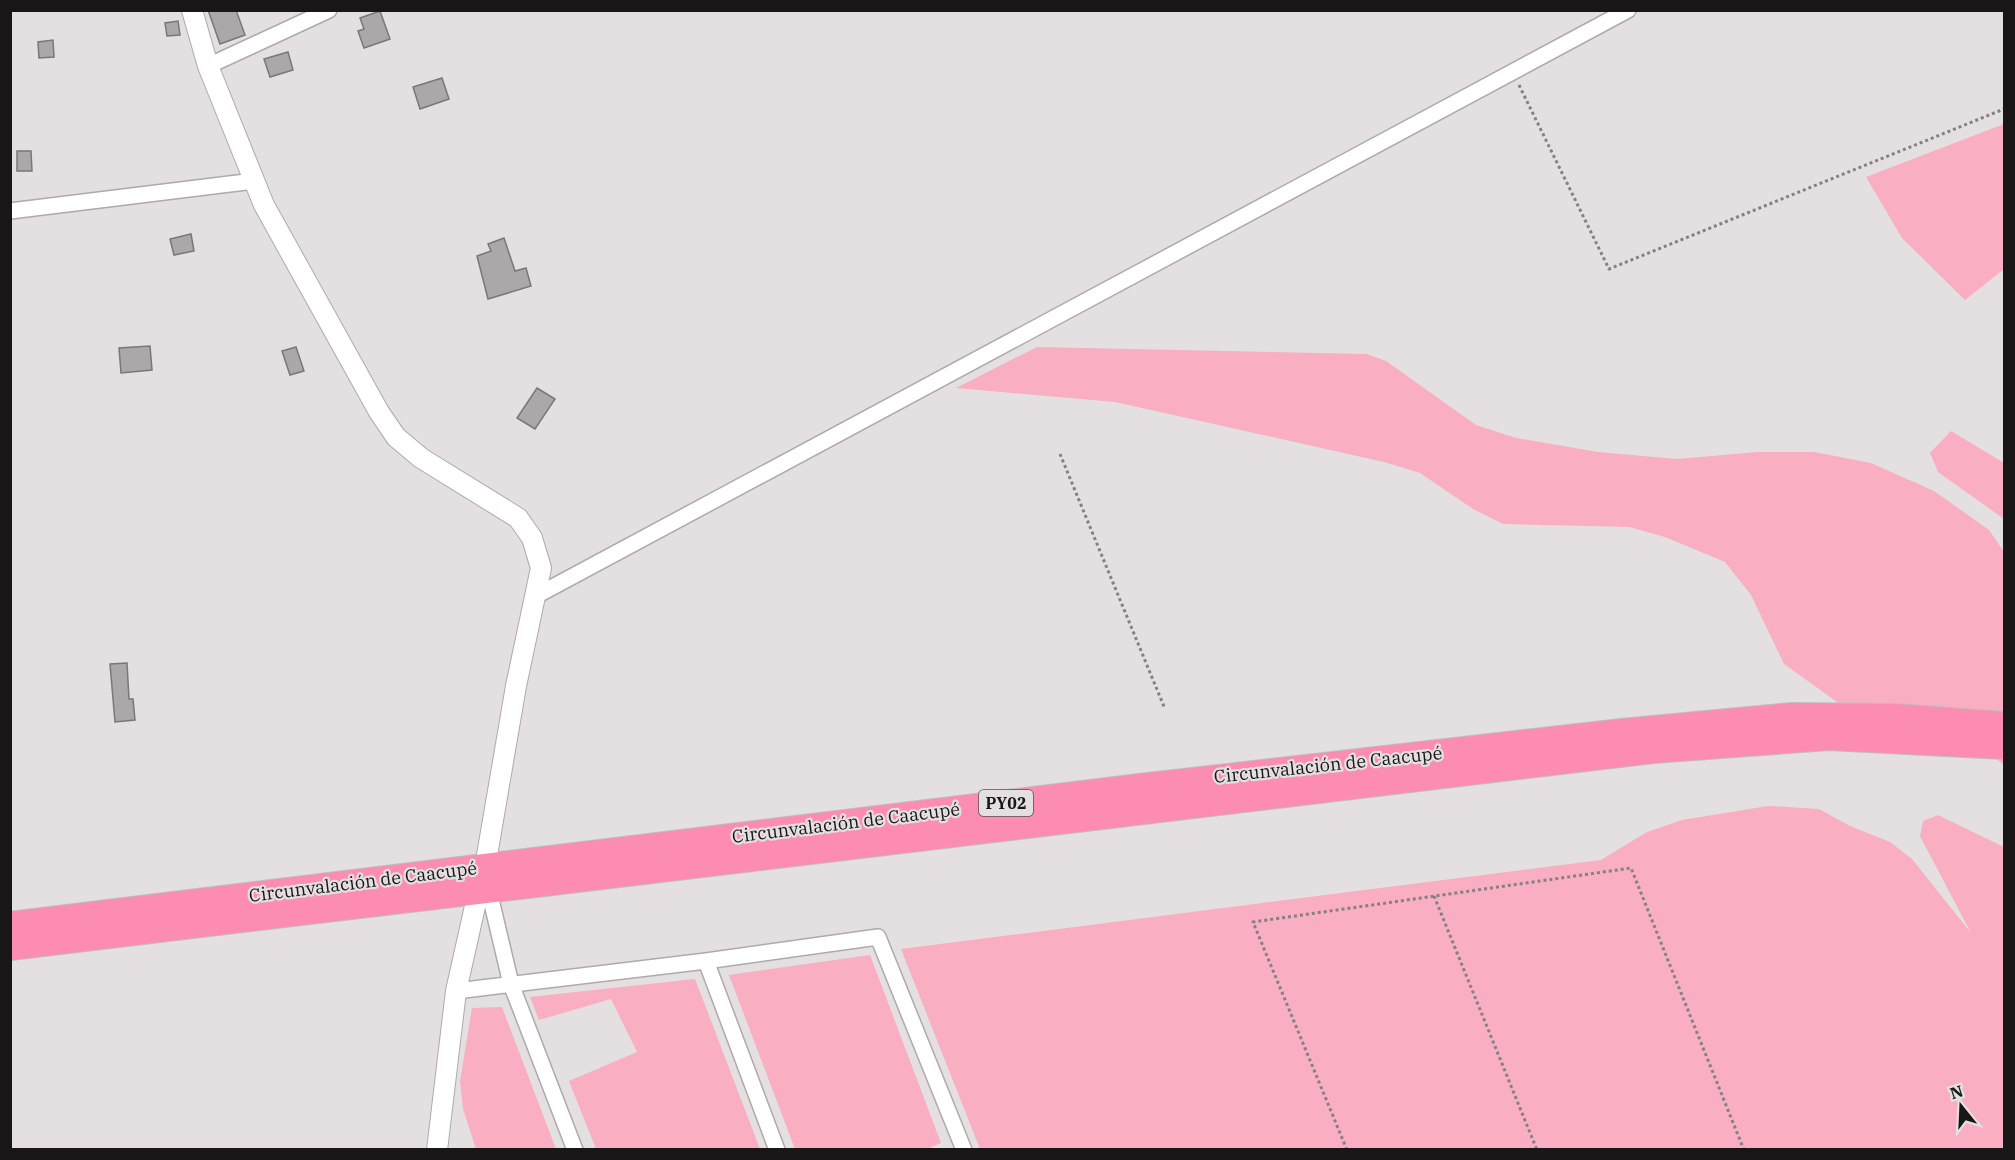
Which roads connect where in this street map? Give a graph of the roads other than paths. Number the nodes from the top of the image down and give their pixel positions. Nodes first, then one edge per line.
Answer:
1 (192, 10) edge
2 (329, 10) edge
3 (1628, 10) edge
4 (208, 66) junction
5 (254, 181) junction
6 (10, 211) edge
7 (534, 597) junction
8 (2004, 725) edge
9 (2004, 746) edge
10 (484, 884) junction
11 (10, 925) edge
12 (10, 947) edge
13 (706, 961) junction
14 (511, 984) junction
15 (456, 991) junction
16 (437, 1149) edge
17 (575, 1149) edge
18 (777, 1149) edge
19 (964, 1149) edge

1 - 4 street
2 - 4 street
3 - 7 street
4 - 5 street
5 - 6 street
5 - 7 street
7 - 10 street
8 - 10 highway, Circunvalación de Caacupé / PY02
9 - 10 highway, Circunvalación de Caacupé / PY02
10 - 11 highway, Circunvalación de Caacupé / PY02
10 - 12 highway, Circunvalación de Caacupé / PY02
10 - 14 street
10 - 15 street
13 - 14 street
13 - 18 street
13 - 19 street
14 - 15 street
14 - 17 street
15 - 16 street

